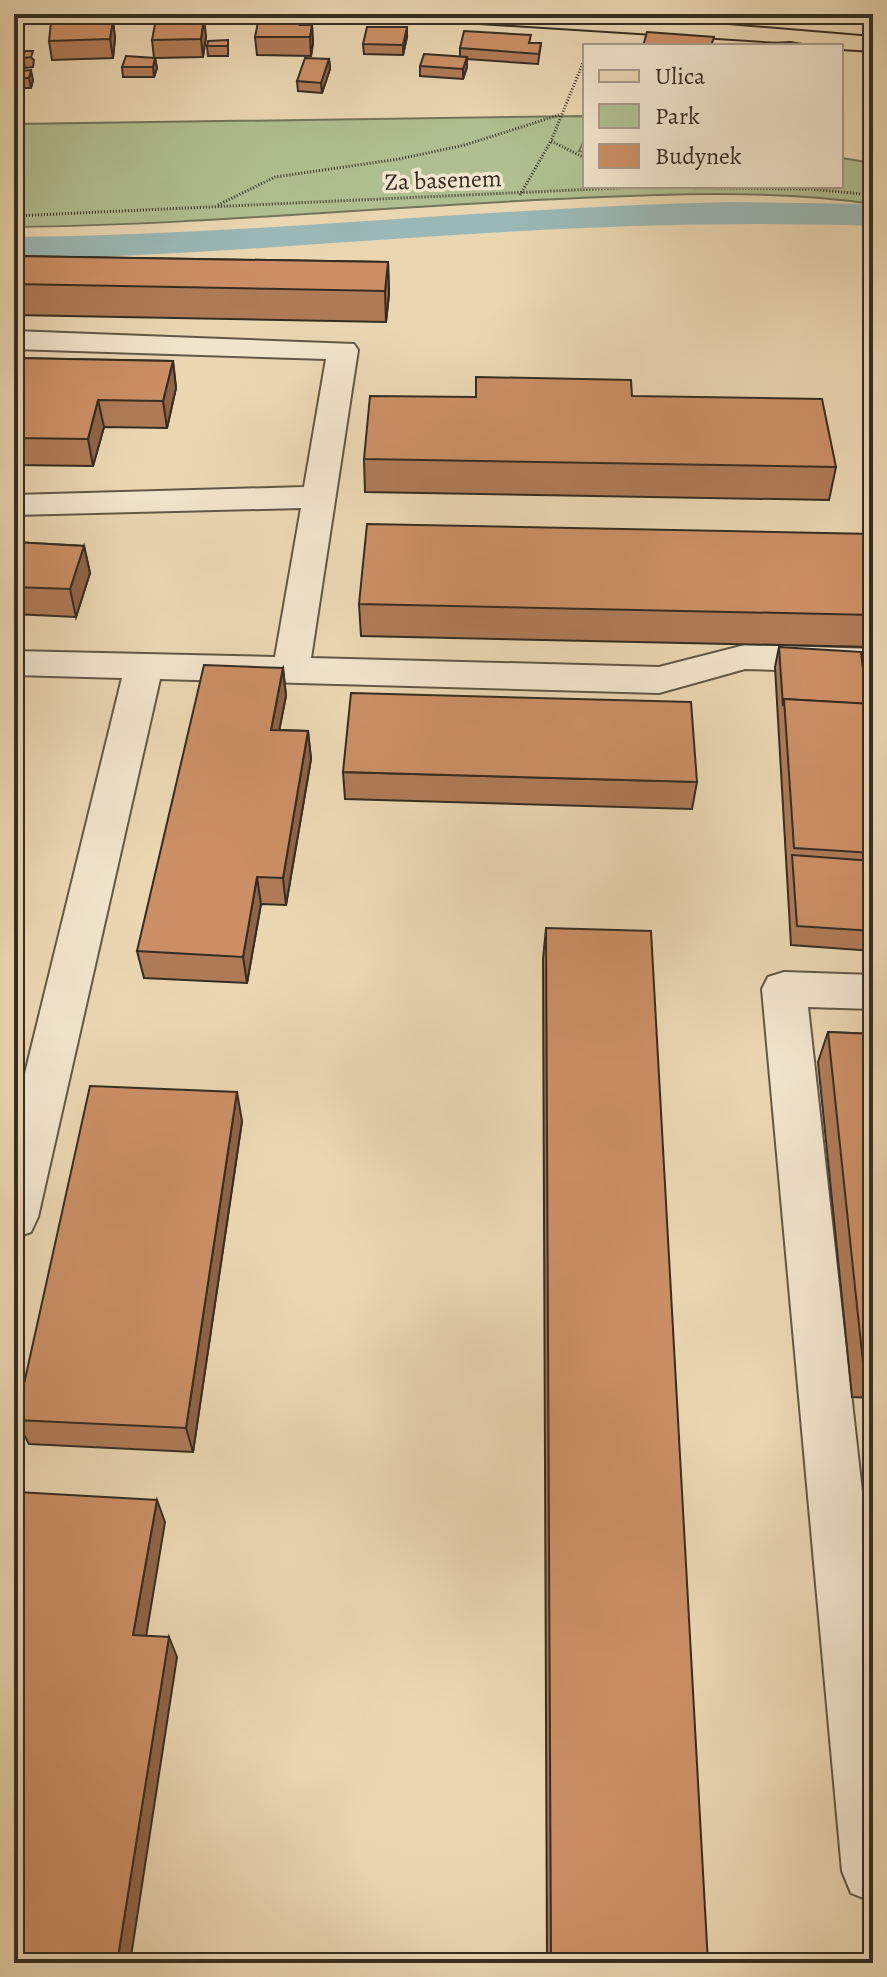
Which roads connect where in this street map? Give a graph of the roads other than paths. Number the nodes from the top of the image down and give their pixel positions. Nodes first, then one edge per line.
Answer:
1 (95, 14) edge
2 (447, 14) edge
3 (14, 16) edge
4 (873, 44) edge
5 (14, 340) edge
6 (319, 497) junction
7 (14, 505) edge
8 (873, 661) edge
9 (14, 663) edge
10 (144, 666) junction
11 (291, 670) junction
12 (873, 992) edge
13 (14, 1217) edge
14 (873, 1871) edge

1 - 3 main road
2 - 4 main road
5 - 6 lane
6 - 7 lane
6 - 11 lane
8 - 11 lane
9 - 10 lane
10 - 11 lane
10 - 13 lane
12 - 14 lane

